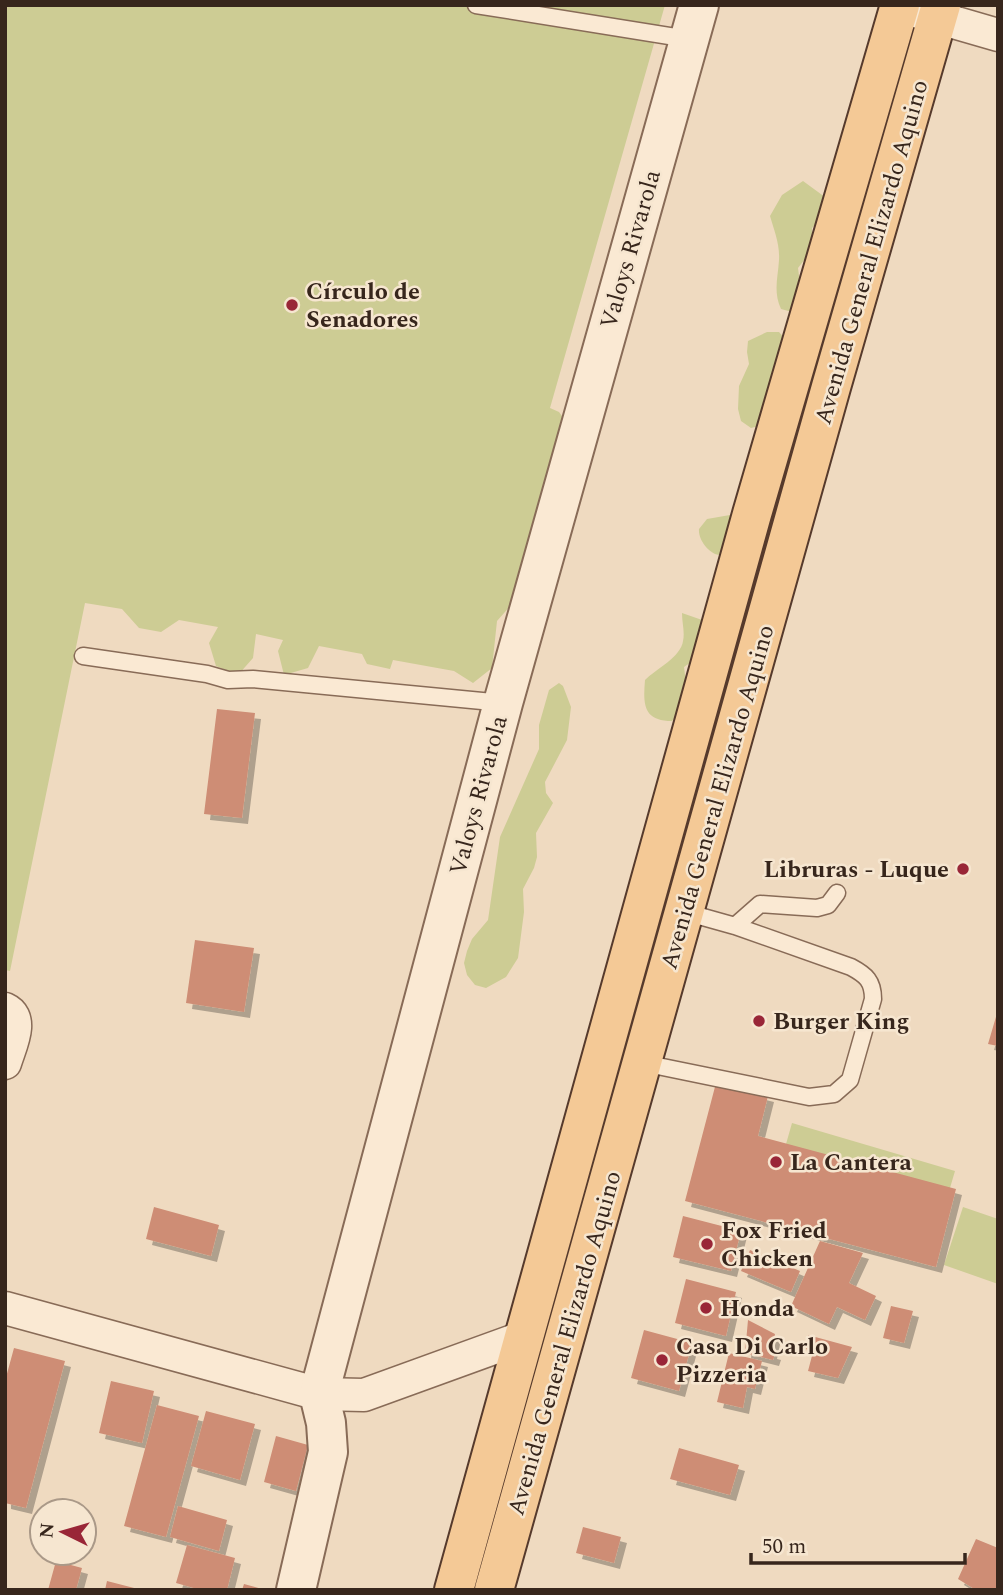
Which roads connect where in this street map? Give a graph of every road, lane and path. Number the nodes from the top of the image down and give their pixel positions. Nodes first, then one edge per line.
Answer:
1 (476, 5) edge
2 (900, 6) edge
3 (940, 11) edge
4 (694, 22) edge
5 (998, 35) edge
6 (83, 656) dead end
7 (503, 703) junction
8 (837, 893) dead end
9 (685, 912) junction
10 (735, 926) junction
11 (7, 1009) edge
12 (5, 1063) edge
13 (642, 1063) junction
14 (5, 1308) edge
15 (524, 1337) junction
16 (319, 1394) junction
17 (296, 1590) edge
18 (454, 1590) edge
19 (494, 1590) edge

1 - 4 lane
2 - 3 street
2 - 15 main road, Avenida General Elizardo Aquino
3 - 5 street
3 - 9 main road, Avenida General Elizardo Aquino
4 - 7 street, Valoys Rivarola
6 - 7 lane
7 - 16 street, Valoys Rivarola
8 - 10 lane
9 - 10 lane
9 - 13 main road, Avenida General Elizardo Aquino
10 - 13 lane
11 - 12 street
13 - 19 main road, Avenida General Elizardo Aquino
14 - 16 street
15 - 16 street
15 - 18 main road, Avenida General Elizardo Aquino
16 - 17 street, Valoys Rivarola

